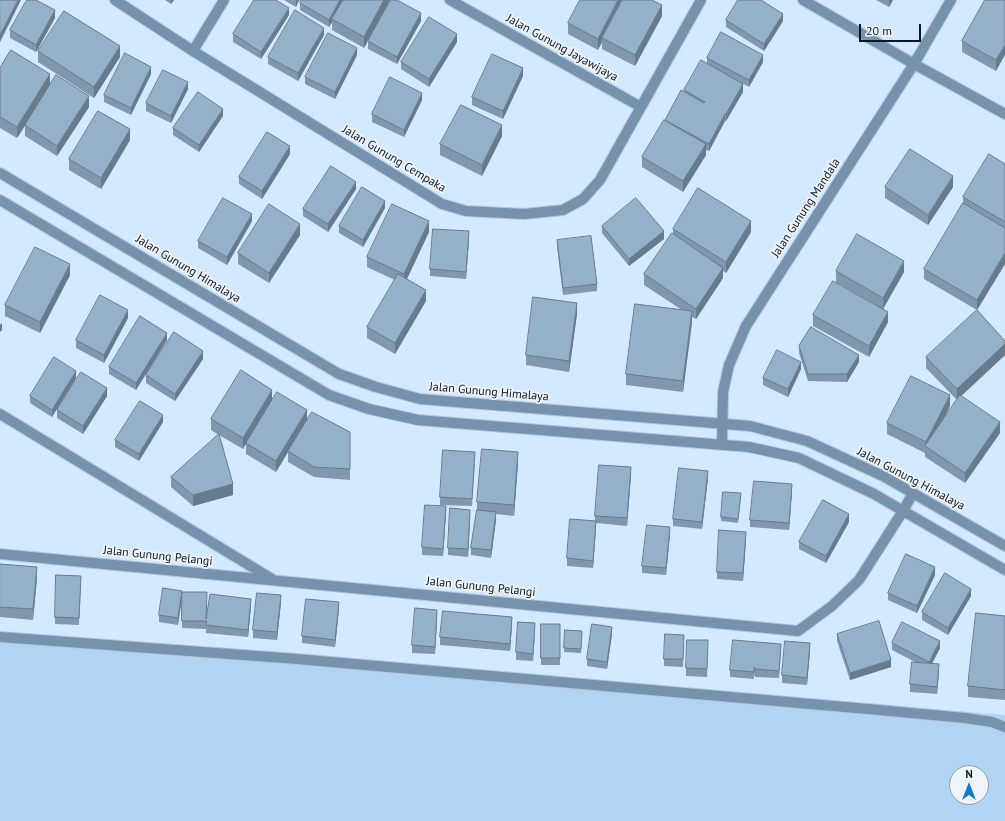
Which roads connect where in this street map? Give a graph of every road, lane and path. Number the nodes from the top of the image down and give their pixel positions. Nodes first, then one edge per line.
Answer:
1 (115, 0) edge
2 (224, 0) edge
3 (450, 0) edge
4 (701, 0) edge
5 (803, 0) edge
6 (951, 0) edge
7 (193, 51) junction
8 (914, 64) junction
9 (641, 107) junction
10 (1005, 114) edge
11 (0, 173) edge
12 (0, 200) edge
13 (0, 414) edge
14 (722, 424) junction
15 (722, 445) junction
16 (913, 493) junction
17 (903, 511) junction
18 (1005, 546) edge
19 (0, 554) edge
20 (1005, 570) edge
21 (274, 580) junction
22 (0, 637) edge
23 (1005, 727) edge

1 - 7 street, Jalan Gunung Cempaka
2 - 7 street
3 - 9 street, Jalan Gunung Jayawijaya
4 - 9 street, Jalan Gunung Cempaka
5 - 8 street
6 - 8 street, Jalan Gunung Mandala
7 - 9 street, Jalan Gunung Cempaka
8 - 10 street
8 - 14 street, Jalan Gunung Mandala
11 - 14 street, Jalan Gunung Himalaya
12 - 15 street
13 - 21 street
14 - 15 street, Jalan Gunung Mandala
14 - 16 street, Jalan Gunung Himalaya
15 - 17 street
16 - 17 street, Jalan Gunung Pelangi
16 - 18 street, Jalan Gunung Himalaya
17 - 20 street
17 - 21 street, Jalan Gunung Pelangi
19 - 21 street, Jalan Gunung Pelangi
22 - 23 street

